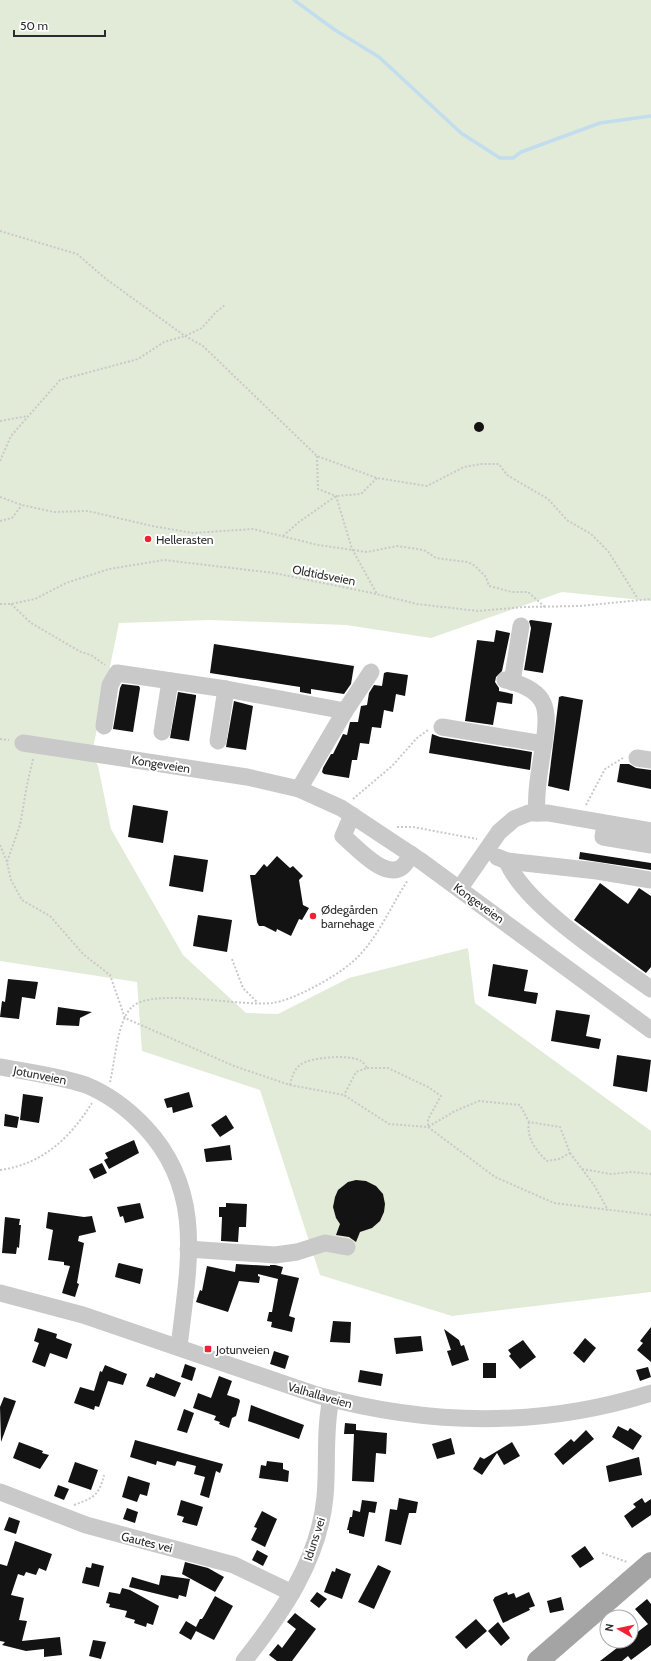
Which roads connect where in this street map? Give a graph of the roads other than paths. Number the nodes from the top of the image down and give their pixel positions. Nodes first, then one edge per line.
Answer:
1 (522, 626) dead end
2 (371, 672) dead end
3 (170, 681) junction
4 (226, 689) junction
5 (345, 711) junction
6 (104, 726) dead end
7 (442, 727) road end
8 (162, 732) dead end
9 (218, 741) dead end
10 (30, 744) road end
11 (544, 744) junction
12 (299, 789) junction
13 (346, 811) junction
14 (537, 813) junction
15 (605, 824) junction
16 (651, 831) edge
17 (651, 845) edge
18 (489, 846) junction
19 (416, 857) junction
20 (507, 861) junction
21 (651, 880) edge
22 (460, 888) junction
23 (651, 989) edge
24 (651, 1030) edge
25 (0, 1067) edge
26 (347, 1247) dead end
27 (188, 1249) junction
28 (0, 1293) edge
29 (179, 1348) junction
30 (651, 1393) edge
31 (331, 1399) junction
32 (0, 1492) edge
33 (651, 1563) edge
34 (292, 1593) junction
35 (244, 1661) edge
36 (538, 1661) edge

1 - 11 street
2 - 5 street
3 - 4 street
3 - 6 street
3 - 8 street
4 - 5 street
4 - 9 street
5 - 12 street
7 - 11 street
10 - 12 street, Kongeveien
11 - 14 street
12 - 13 street, Kongeveien
13 - 19 street, Kongeveien
13 - 19 street
14 - 15 street
14 - 18 street
15 - 16 street
15 - 17 street
18 - 20 street
18 - 22 street
19 - 22 street, Kongeveien
20 - 21 street
20 - 23 street
22 - 24 street, Kongeveien
25 - 27 street, Jotunveien
26 - 27 street
27 - 29 street, Jotunveien
28 - 29 street, Valhallaveien
29 - 31 street, Valhallaveien
30 - 31 street, Valhallaveien
31 - 34 street, Iduns vei
32 - 34 street, Gautes vei
33 - 36 main road
34 - 35 street, Iduns vei

